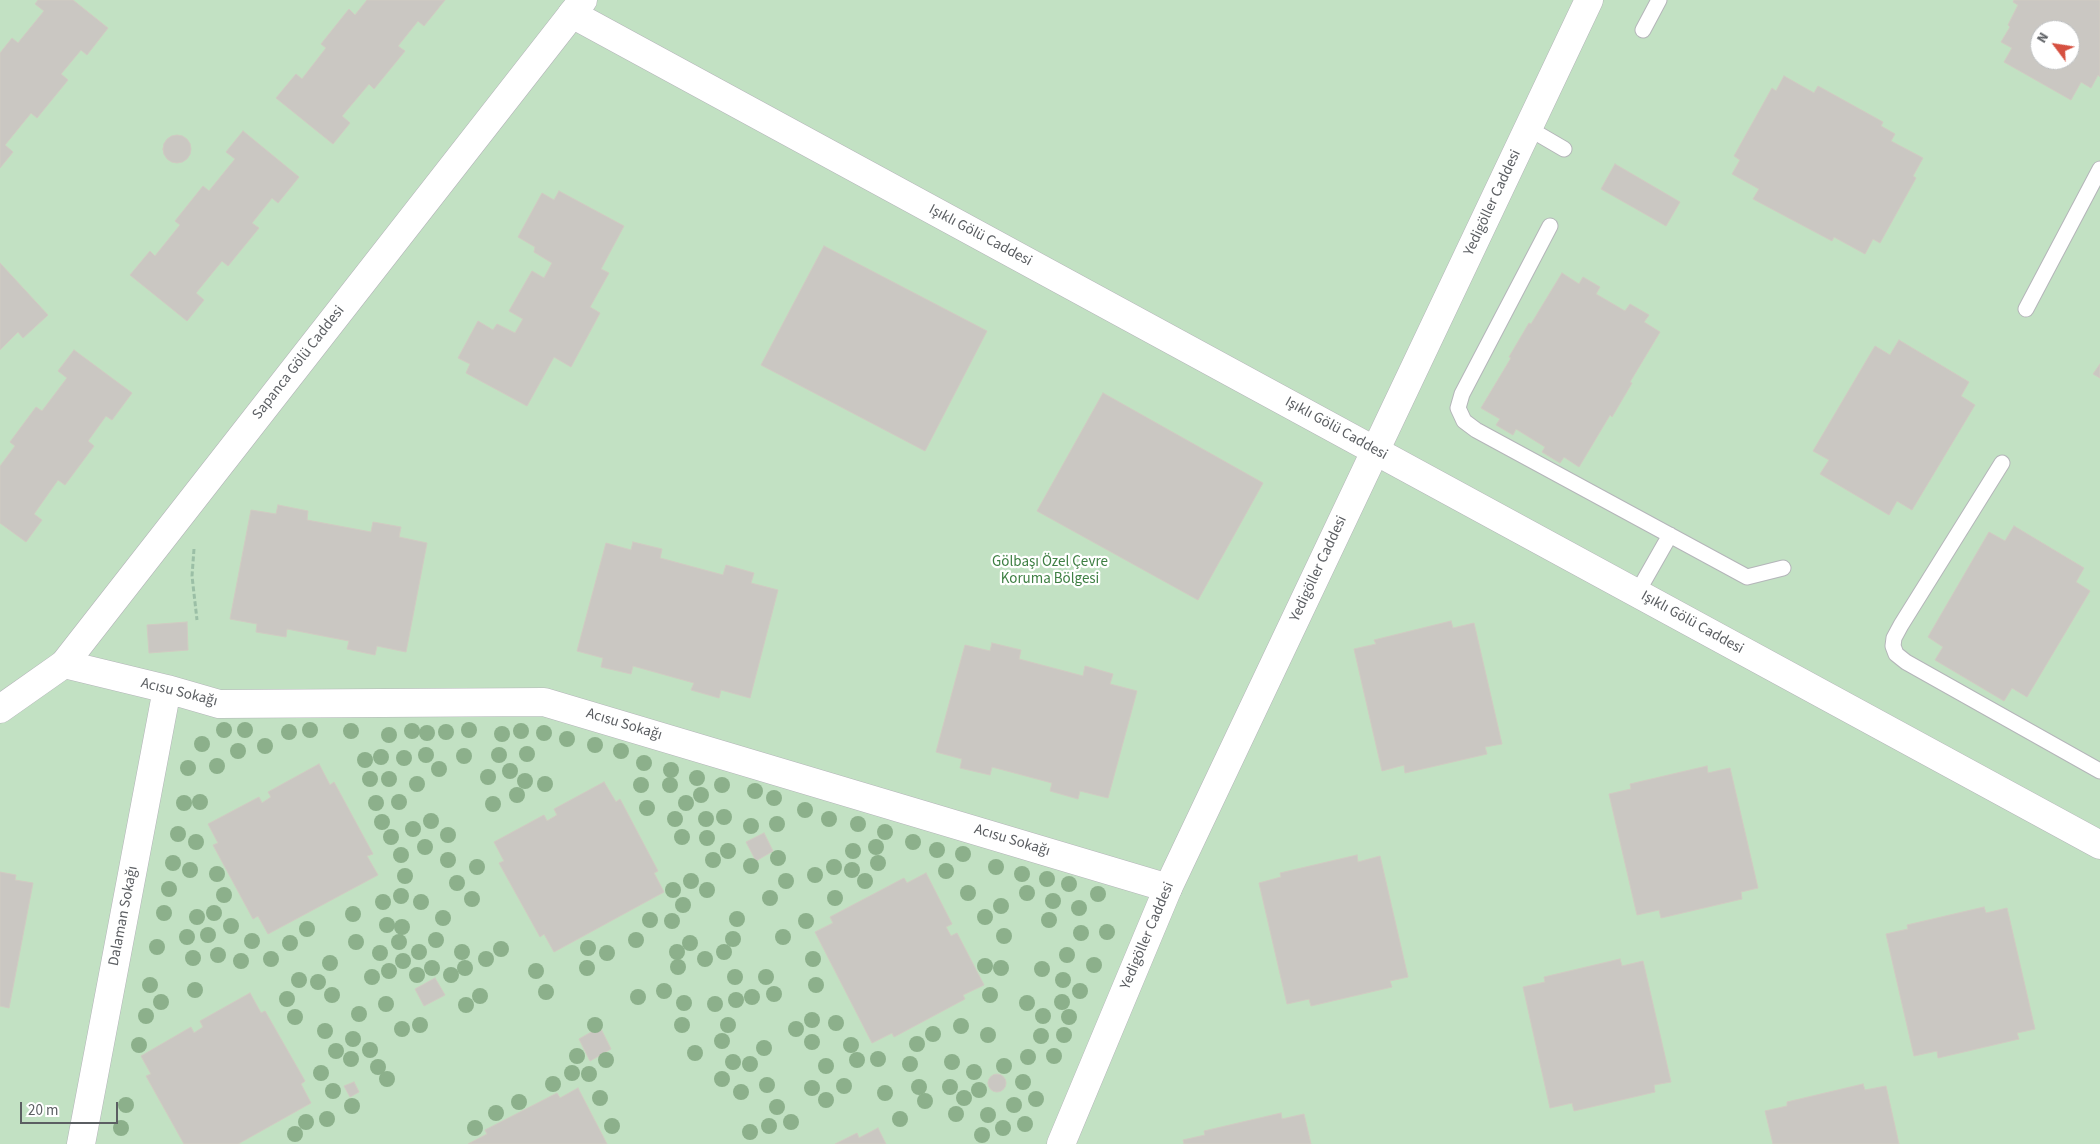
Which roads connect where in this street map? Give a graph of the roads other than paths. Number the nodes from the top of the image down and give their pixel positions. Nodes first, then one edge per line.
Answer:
1 (1589, 0) edge
2 (1659, 0) edge
3 (577, 7) edge
4 (1643, 30) dead end
5 (1528, 128) junction
6 (1564, 149) dead end
7 (2100, 170) edge
8 (1550, 226) dead end
9 (2026, 309) dead end
10 (1375, 450) junction
11 (2002, 464) dead end
12 (1670, 535) junction
13 (1783, 568) dead end
14 (1637, 593) junction
15 (64, 664) junction
16 (167, 689) junction
17 (0, 709) edge
18 (2100, 771) edge
19 (2099, 844) edge
20 (1168, 888) junction
21 (81, 1144) edge
22 (1061, 1144) edge

1 - 5 street, Yedigöller Caddesi
2 - 4 lane
3 - 10 street, Işıklı Gölü Caddesi
3 - 15 street, Sapanca Gölü Caddesi
5 - 6 lane
5 - 10 street, Yedigöller Caddesi
7 - 9 lane
8 - 12 lane
10 - 14 street, Işıklı Gölü Caddesi
10 - 20 street, Yedigöller Caddesi
11 - 18 lane
12 - 13 lane
12 - 14 lane
14 - 19 street, Işıklı Gölü Caddesi
15 - 16 street, Acısu Sokağı
15 - 17 street, Sapanca Gölü Caddesi
16 - 20 street, Acısu Sokağı
16 - 21 street, Dalaman Sokağı
20 - 22 street, Yedigöller Caddesi

